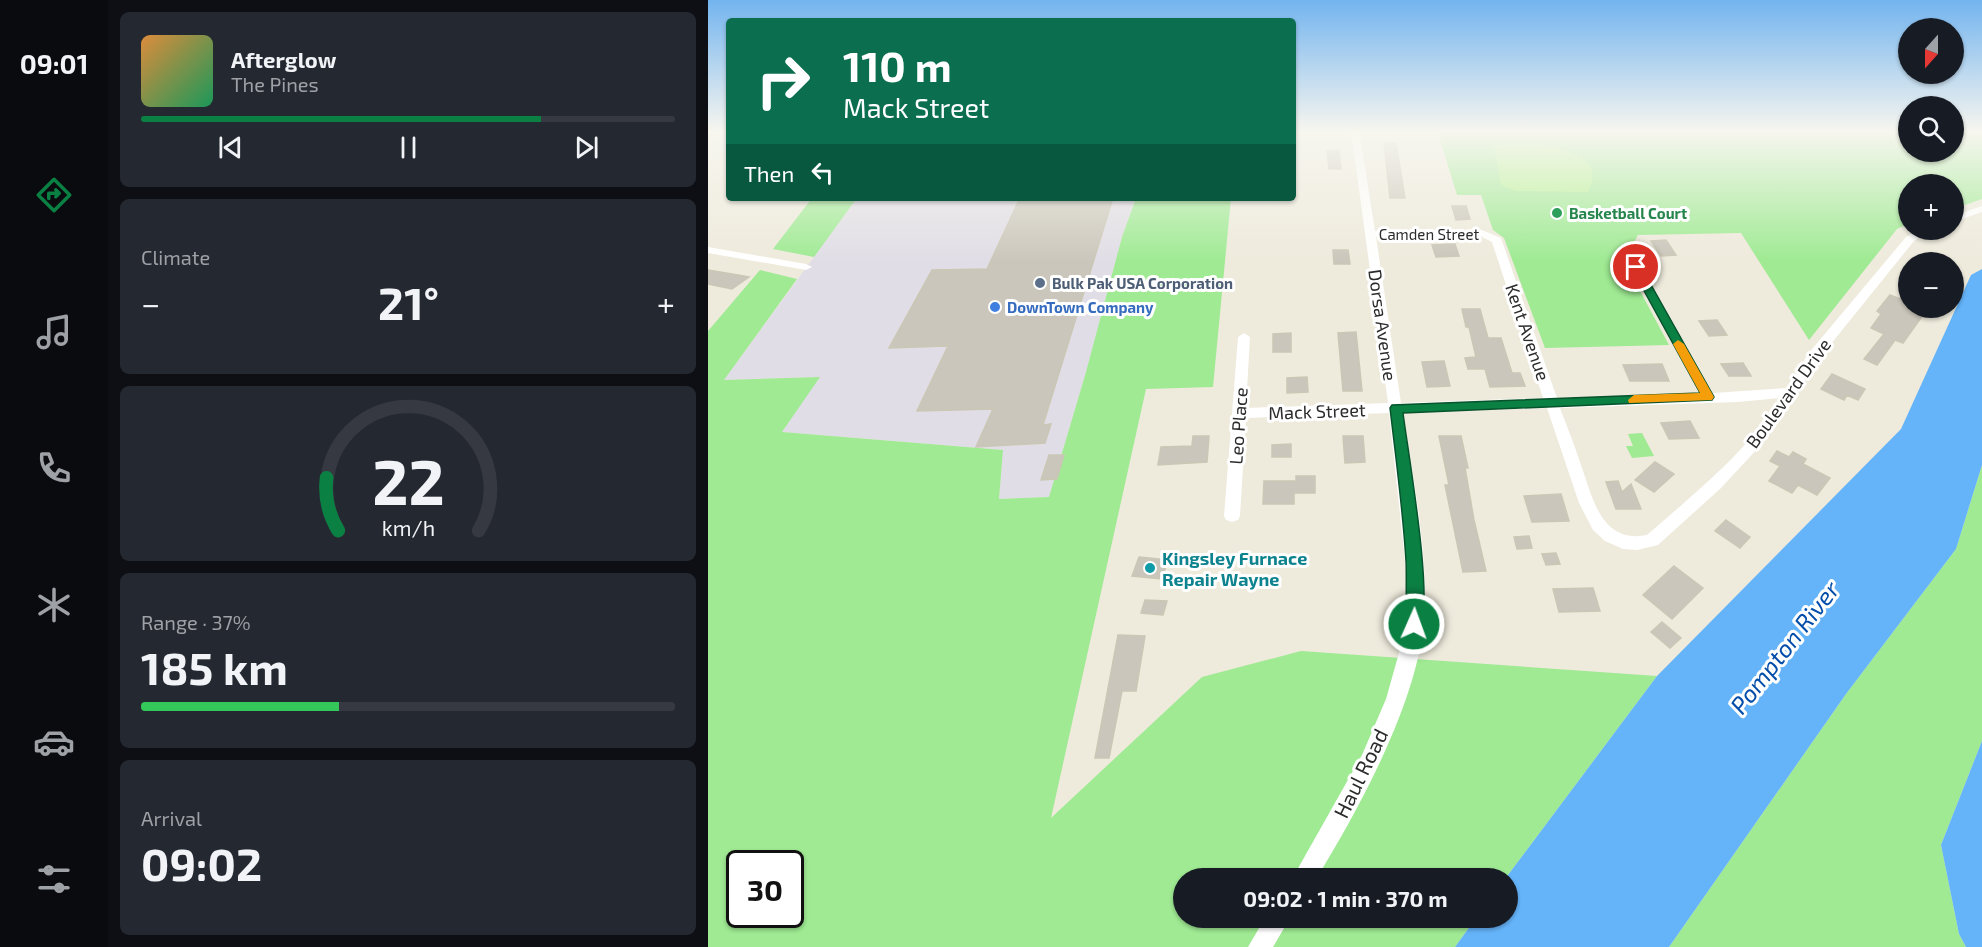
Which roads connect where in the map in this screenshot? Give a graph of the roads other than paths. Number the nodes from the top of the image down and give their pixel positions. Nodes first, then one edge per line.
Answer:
1 (1361, 174) edge
2 (1982, 209) edge
3 (1964, 215) edge
4 (1370, 234) junction
5 (1488, 234) joint
6 (1909, 240) edge
7 (708, 250) edge
8 (806, 267) dead end
9 (1636, 267) dead end
10 (1244, 337) dead end
11 (1790, 392) junction
12 (1708, 397) junction
13 (1552, 403) junction
14 (1396, 408) junction
15 (1239, 413) junction
16 (1588, 501) joint
17 (1232, 516) dead end
18 (1405, 662) joint
19 (1310, 868) edge
20 (1272, 928) edge
21 (1260, 947) edge

1 - 4 street, Dorsa Avenue
2 - 3 street
4 - 5 street, Camden Street
4 - 14 street, Dorsa Avenue
5 - 13 street, Kent Avenue
6 - 11 street, Boulevard Drive
7 - 8 street
9 - 12 street
10 - 15 street, Leo Place
11 - 12 street, Mack Street
11 - 16 street, Boulevard Drive
12 - 13 street, Mack Street
13 - 14 street, Mack Street
13 - 16 street, Kent Avenue
14 - 15 street, Mack Street
14 - 18 street, Dorsa Avenue
15 - 17 street, Leo Place
18 - 19 street, Haul Road
20 - 21 street

